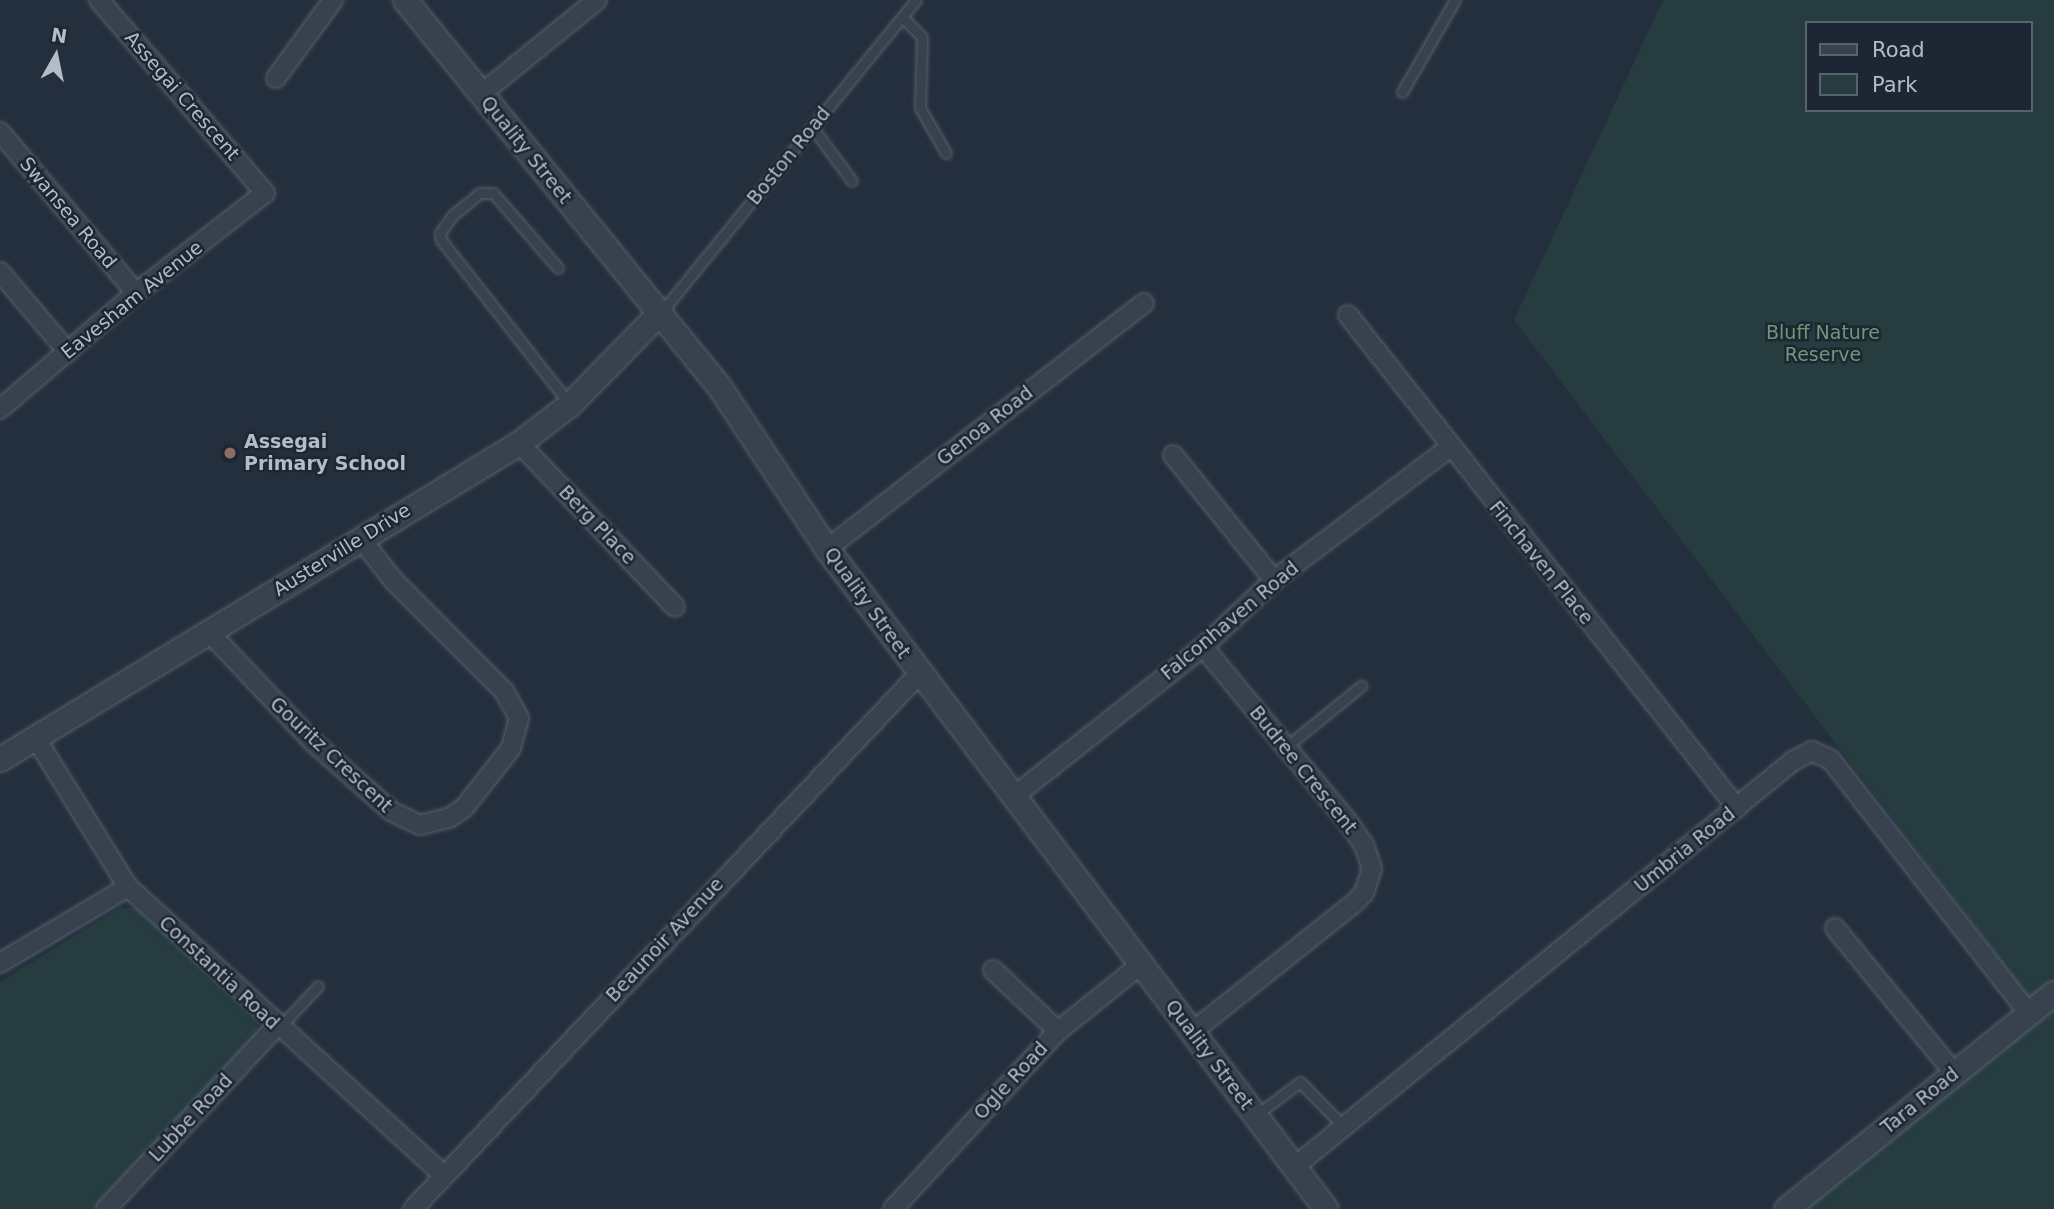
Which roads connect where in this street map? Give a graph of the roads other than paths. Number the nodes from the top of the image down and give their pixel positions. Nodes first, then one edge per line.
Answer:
1 (99, 0) edge
2 (333, 0) edge
3 (405, 0) edge
4 (597, 0) edge
5 (916, 0) edge
6 (1455, 0) edge
7 (902, 16) junction
8 (276, 78) dead end
9 (1402, 92) dead end
10 (481, 94) junction
11 (812, 127) junction
12 (0, 132) edge
13 (946, 153) dead end
14 (852, 181) dead end
15 (265, 193) joint
16 (558, 268) dead end
17 (0, 272) edge
18 (136, 293) junction
19 (1144, 303) dead end
20 (662, 311) junction
21 (1348, 315) dead end
22 (68, 352) junction
23 (570, 404) junction
24 (0, 408) edge
25 (519, 443) junction
26 (1449, 448) junction
27 (1173, 455) dead end
28 (361, 539) junction
29 (827, 549) junction
30 (1274, 580) junction
31 (675, 607) dead end
32 (208, 631) junction
33 (1203, 647) junction
34 (919, 674) junction
35 (1361, 686) dead end
36 (35, 737) junction
37 (1286, 747) junction
38 (0, 759) edge
39 (1013, 797) junction
40 (1737, 808) junction
41 (128, 887) junction
42 (1835, 928) dead end
43 (0, 963) edge
44 (1140, 965) junction
45 (993, 970) dead end
46 (318, 986) dead end
47 (2054, 993) edge
48 (2029, 1013) junction
49 (277, 1028) junction
50 (1058, 1031) junction
51 (1192, 1032) junction
52 (1954, 1073) junction
53 (1255, 1116) junction
54 (1344, 1127) junction
55 (1293, 1168) junction
56 (443, 1175) junction
57 (106, 1209) edge
58 (413, 1209) edge
59 (893, 1209) edge
60 (1326, 1209) edge
61 (1786, 1209) edge

1 - 15 street, Assegai Crescent
2 - 8 street
3 - 10 street, Quality Street
4 - 10 street
5 - 7 lane, Boston Road
6 - 9 lane
7 - 11 lane, Boston Road
7 - 13 lane
10 - 20 street, Quality Street
11 - 14 lane
11 - 20 lane, Boston Road
12 - 18 street, Swansea Road
15 - 18 street, Eavesham Avenue
16 - 23 lane
17 - 22 street
18 - 22 street, Eavesham Avenue
19 - 29 street, Genoa Road
20 - 23 street, Austerville Drive
20 - 29 street, Quality Street
21 - 26 street, Finchaven Place
22 - 24 street, Eavesham Avenue
23 - 25 street, Austerville Drive
25 - 28 street, Austerville Drive
25 - 31 street, Berg Place
26 - 30 street, Falconhaven Road
26 - 40 street, Finchaven Place
27 - 30 street
28 - 32 street, Austerville Drive
28 - 32 street, Gouritz Crescent
29 - 34 street, Quality Street
30 - 33 street, Falconhaven Road
32 - 36 street, Austerville Drive
33 - 37 street, Budree Crescent
33 - 39 street, Falconhaven Road
34 - 39 street, Quality Street
34 - 56 street, Beaunoir Avenue
35 - 37 lane
36 - 38 street, Austerville Drive
36 - 41 street, Constantia Road
37 - 51 street, Budree Crescent
39 - 44 street, Quality Street
40 - 48 street, Umbria Road
40 - 54 street, Umbria Road
41 - 43 street
41 - 49 street, Constantia Road
42 - 52 street
44 - 50 street, Ogle Road
44 - 51 street, Quality Street
45 - 50 street
46 - 49 lane
47 - 48 street, Tara Road
48 - 52 street, Tara Road
49 - 56 street, Constantia Road
49 - 57 street, Lubbe Road
50 - 59 street, Ogle Road
51 - 53 street, Quality Street
52 - 61 street, Tara Road
53 - 54 lane
53 - 55 street, Quality Street
54 - 55 street, Umbria Road
55 - 60 street, Quality Street
56 - 58 street, Beaunoir Avenue

